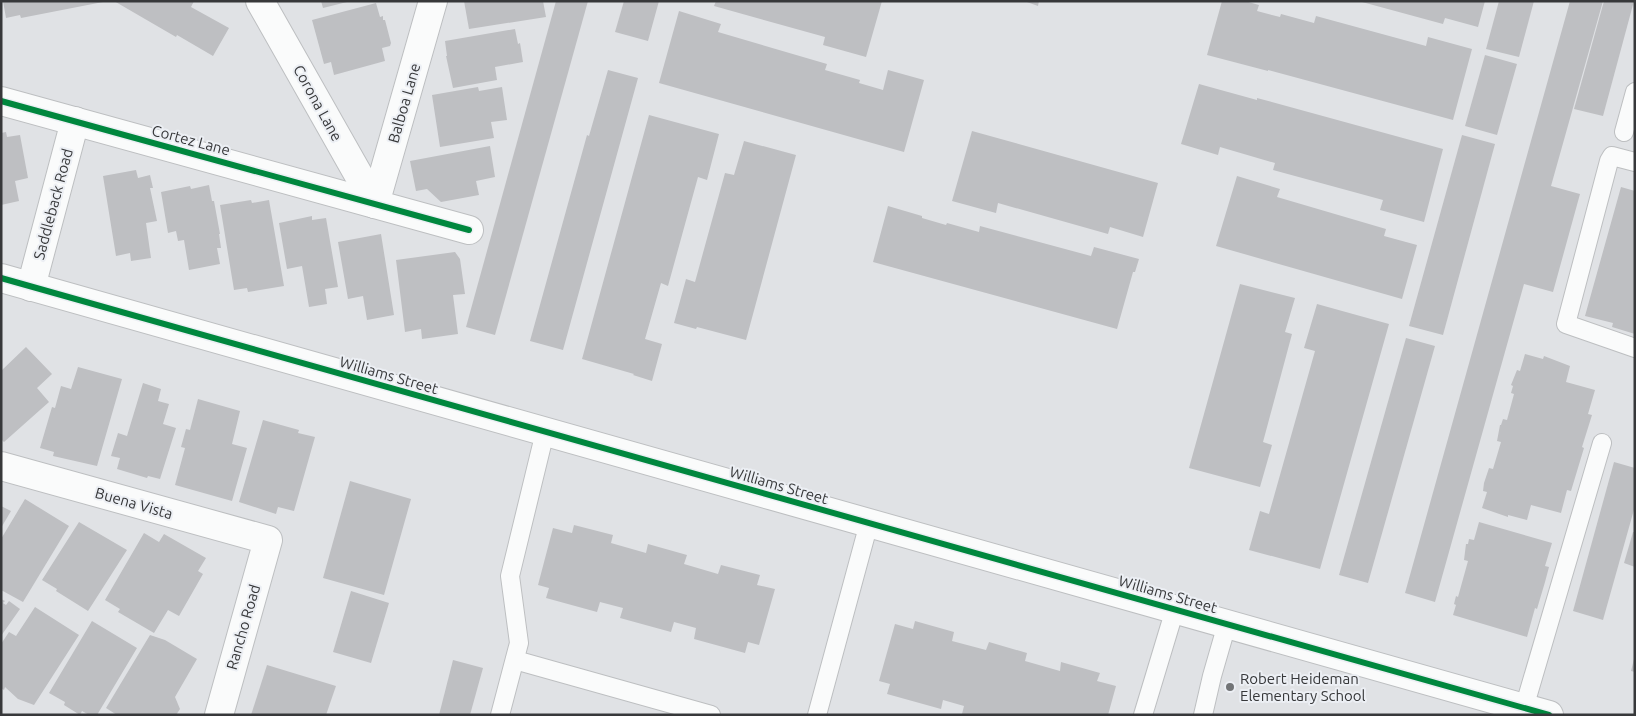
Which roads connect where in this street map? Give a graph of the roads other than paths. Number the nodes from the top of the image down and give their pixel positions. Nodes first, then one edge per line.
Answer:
1 (260, 1) edge
2 (432, 1) edge
3 (1635, 92) edge
4 (1, 101) edge
5 (74, 121) junction
6 (1624, 132) dead end
7 (1635, 162) edge
8 (375, 204) junction
9 (469, 230) dead end
10 (1, 278) edge
11 (30, 287) junction
12 (1635, 348) edge
13 (545, 432) junction
14 (1602, 443) dead end
15 (1, 466) edge
16 (869, 523) junction
17 (268, 540) joint
18 (1175, 610) junction
19 (1227, 624) junction
20 (515, 660) junction
21 (1537, 711) edge
22 (219, 715) edge
23 (500, 715) edge
24 (711, 715) edge
25 (817, 715) edge
26 (1143, 715) edge
27 (1203, 715) edge

1 - 8 street, Corona Lane
2 - 8 street, Balboa Lane
3 - 6 lane
4 - 5 street, Cortez Lane
5 - 8 street, Cortez Lane
5 - 11 street, Saddleback Road
7 - 12 lane
8 - 9 street, Cortez Lane
10 - 11 street, Williams Street
11 - 13 street, Williams Street
13 - 16 street, Williams Street
13 - 20 lane
14 - 21 lane
15 - 17 street, Buena Vista
16 - 18 street, Williams Street
16 - 25 lane
17 - 22 street, Rancho Road
18 - 19 street, Williams Street
18 - 26 lane
19 - 21 street, Williams Street
19 - 27 lane
20 - 23 lane
20 - 24 lane

